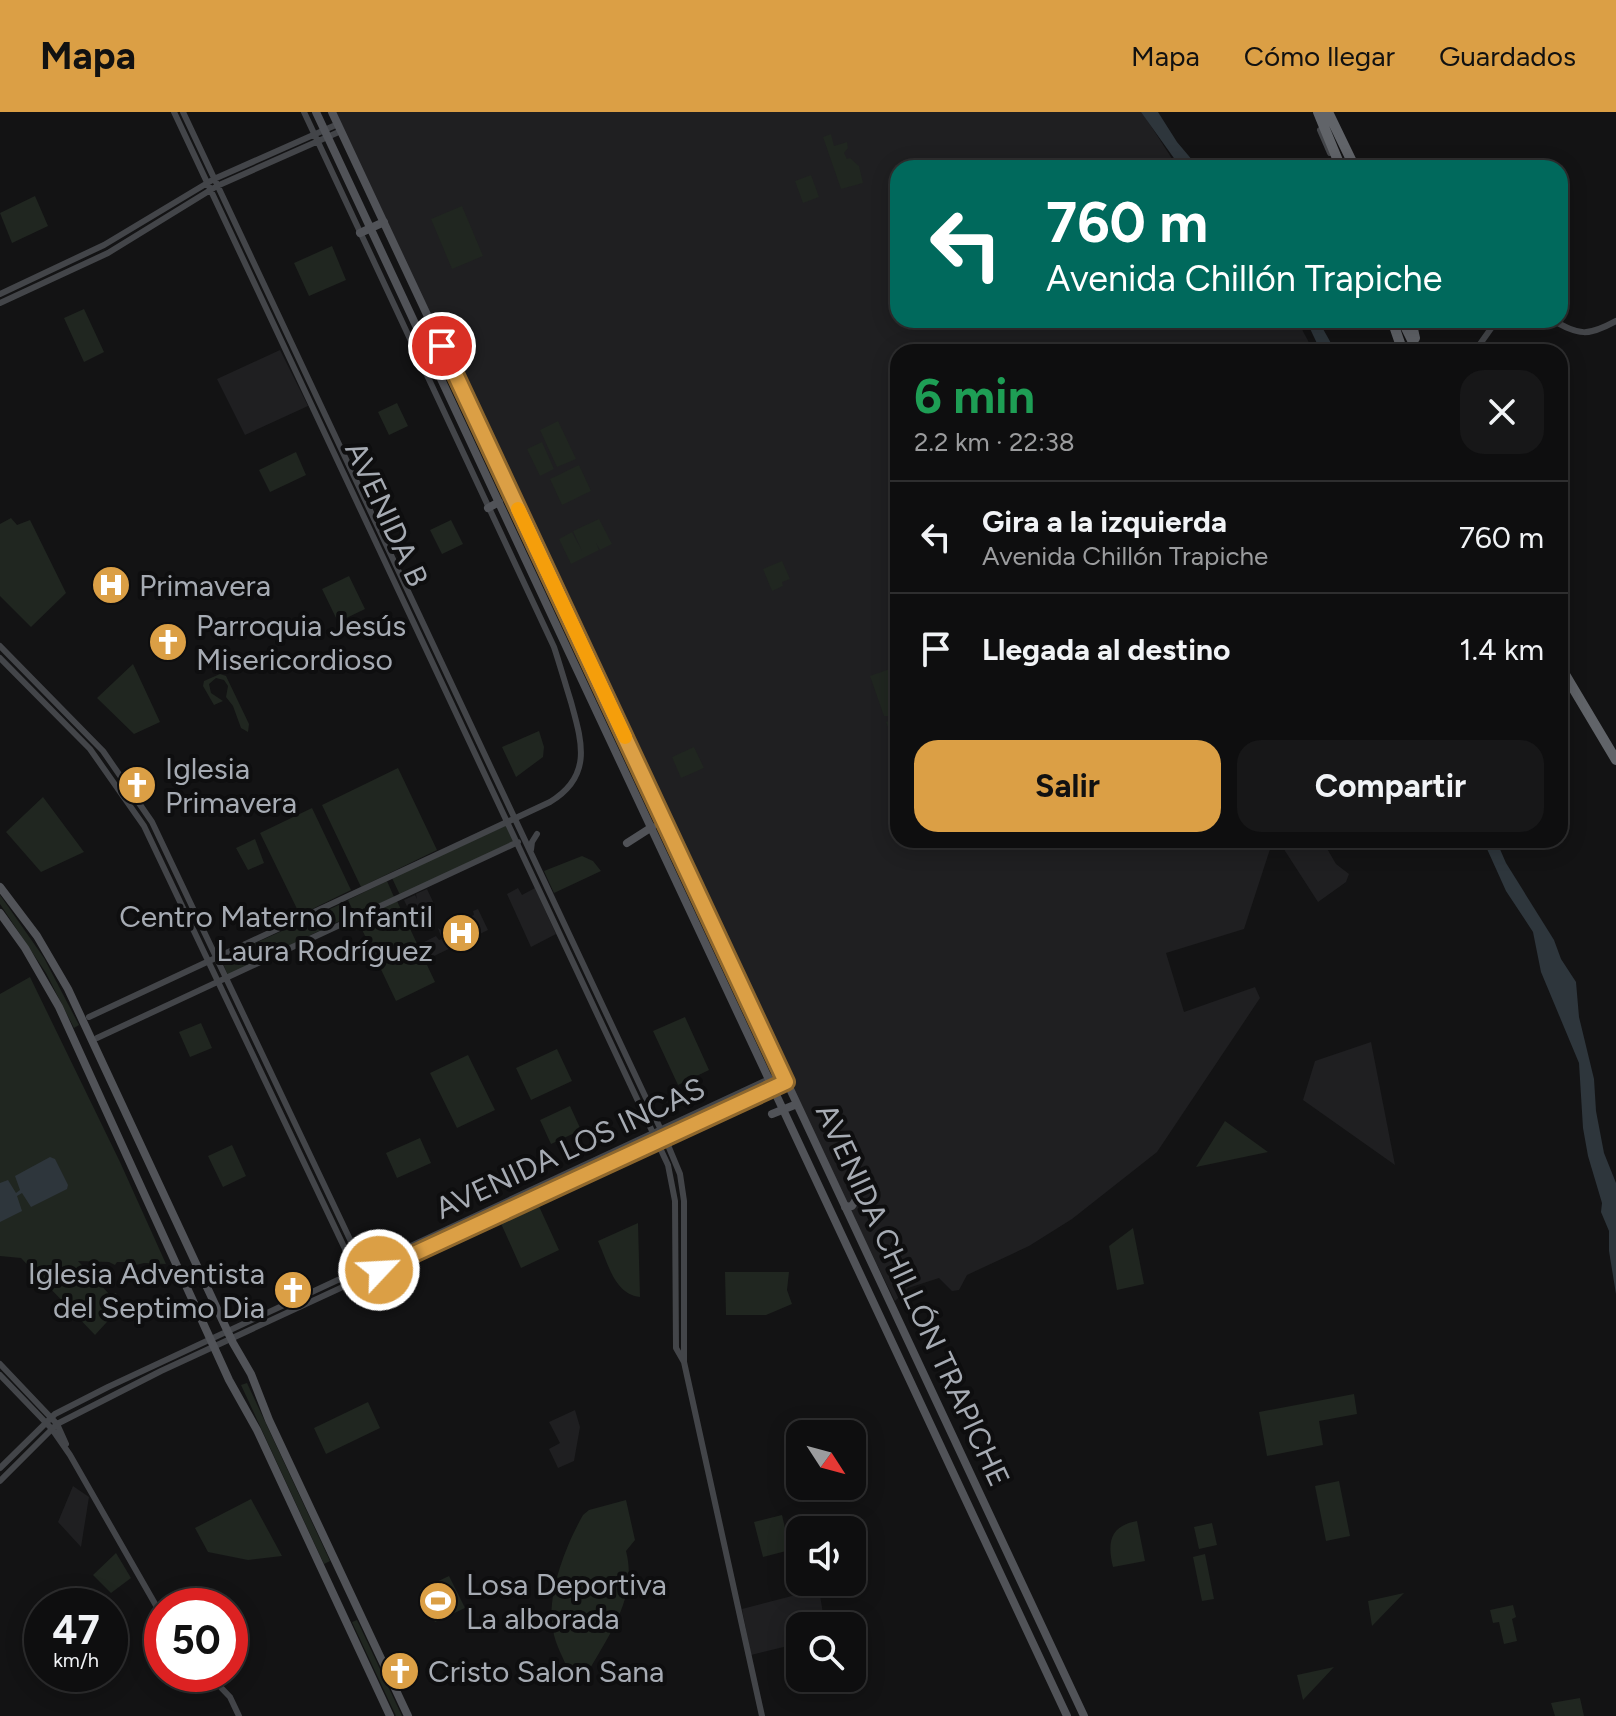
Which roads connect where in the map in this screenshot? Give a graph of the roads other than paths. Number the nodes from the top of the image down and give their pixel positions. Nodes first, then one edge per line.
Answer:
1 (174, 112) edge
2 (183, 112) edge
3 (304, 112) edge
4 (316, 112) edge
5 (332, 112) edge
6 (1316, 112) edge
7 (1329, 112) edge
8 (1334, 126) junction
9 (340, 127) junction
10 (326, 133) junction
11 (316, 138) junction
12 (1336, 160) edge
13 (1345, 160) edge
14 (1351, 160) edge
15 (212, 184) junction
16 (350, 185) junction
17 (340, 189) junction
18 (155, 219) junction
19 (384, 222) junction
20 (371, 228) junction
21 (360, 233) junction
22 (50, 270) junction
23 (54, 277) junction
24 (0, 294) edge
25 (0, 303) edge
26 (413, 319) junction
27 (1616, 321) edge
28 (403, 324) junction
29 (1566, 328) edge
30 (436, 368) junction
31 (426, 372) junction
32 (458, 415) junction
33 (448, 421) junction
34 (486, 442) junction
35 (474, 448) junction
36 (503, 478) junction
37 (491, 484) junction
38 (499, 502) junction
39 (488, 508) junction
40 (381, 533) junction
41 (373, 536) junction
42 (532, 539) junction
43 (519, 544) junction
44 (530, 569) junction
45 (520, 574) junction
46 (0, 646) edge
47 (584, 649) junction
48 (571, 655) junction
49 (0, 658) edge
50 (597, 678) junction
51 (1568, 679) edge
52 (584, 683) junction
53 (1568, 692) edge
54 (478, 739) junction
55 (470, 743) junction
56 (1616, 760) edge
57 (1616, 768) edge
58 (508, 801) junction
59 (655, 802) junction
60 (501, 806) junction
61 (643, 808) junction
62 (533, 809) junction
63 (516, 818) junction
64 (508, 821) junction
65 (652, 827) junction
66 (492, 829) junction
67 (537, 834) dead end
68 (525, 838) junction
69 (517, 842) junction
70 (627, 843) dead end
71 (676, 845) junction
72 (502, 849) junction
73 (663, 851) junction
74 (532, 853) junction
75 (524, 857) junction
76 (0, 887) edge
77 (559, 912) junction
78 (0, 913) edge
79 (551, 915) junction
80 (712, 924) junction
81 (700, 930) junction
82 (218, 958) junction
83 (210, 961) junction
84 (239, 972) junction
85 (227, 978) junction
86 (220, 981) junction
87 (233, 989) junction
88 (729, 993) junction
89 (719, 999) dead end
90 (89, 1017) dead end
91 (97, 1038) dead end
92 (84, 1062) junction
93 (784, 1078) junction
94 (772, 1084) junction
95 (91, 1092) dead end
96 (797, 1104) junction
97 (784, 1111) junction
98 (772, 1114) dead end
99 (660, 1126) junction
100 (651, 1130) junction
101 (811, 1135) junction
102 (665, 1138) junction
103 (799, 1141) junction
104 (657, 1142) junction
105 (857, 1198) dead end
106 (512, 1199) junction
107 (516, 1207) junction
108 (845, 1207) junction
109 (197, 1268) junction
110 (362, 1274) junction
111 (879, 1279) junction
112 (213, 1285) dead end
113 (866, 1285) junction
114 (283, 1305) junction
115 (286, 1313) junction
116 (229, 1334) junction
117 (212, 1342) junction
118 (684, 1362) junction
119 (157, 1363) junction
120 (0, 1364) edge
121 (161, 1371) junction
122 (0, 1375) edge
123 (261, 1386) dead end
124 (241, 1413) dead end
125 (48, 1420) junction
126 (269, 1420) junction
127 (55, 1427) junction
128 (257, 1430) junction
129 (0, 1468) edge
130 (0, 1481) edge
131 (984, 1502) junction
132 (971, 1509) junction
133 (146, 1588) edge
134 (225, 1692) edge
135 (239, 1716) edge
136 (390, 1716) edge
137 (408, 1716) edge
138 (762, 1716) edge
139 (1067, 1716) edge
140 (1084, 1716) edge

1 - 15 street
2 - 15 street
3 - 11 street
4 - 10 main road, AVENIDA CHILLÓN TRAPICHE
5 - 9 main road, AVENIDA CHILLÓN TRAPICHE
6 - 12 highway
7 - 8 highway
8 - 13 highway
8 - 14 highway
9 - 10 street
9 - 19 main road, AVENIDA CHILLÓN TRAPICHE
10 - 11 street
10 - 16 main road, AVENIDA CHILLÓN TRAPICHE
11 - 15 street
11 - 17 street
15 - 18 street
15 - 40 street, AVENIDA B
15 - 41 street, AVENIDA B
16 - 17 main road
16 - 20 main road, AVENIDA CHILLÓN TRAPICHE
17 - 21 street
18 - 22 street
18 - 23 street
19 - 20 main road
19 - 34 main road, AVENIDA CHILLÓN TRAPICHE
20 - 21 main road
20 - 26 main road, AVENIDA CHILLÓN TRAPICHE
21 - 28 street
22 - 23 street
22 - 24 street
23 - 25 street
26 - 28 main road
26 - 30 main road, AVENIDA CHILLÓN TRAPICHE
27 - 29 street
28 - 31 street
30 - 31 main road
30 - 32 main road, AVENIDA CHILLÓN TRAPICHE
31 - 33 street
32 - 33 main road
32 - 35 main road, AVENIDA CHILLÓN TRAPICHE
33 - 39 street
34 - 35 main road
34 - 36 main road, AVENIDA CHILLÓN TRAPICHE
35 - 37 main road, AVENIDA CHILLÓN TRAPICHE
36 - 37 main road
36 - 42 main road, AVENIDA CHILLÓN TRAPICHE
37 - 38 main road, AVENIDA CHILLÓN TRAPICHE
38 - 39 main road
38 - 43 main road, AVENIDA CHILLÓN TRAPICHE
39 - 45 street
40 - 41 street
40 - 54 street, AVENIDA B
41 - 55 street, AVENIDA B
42 - 43 main road
42 - 47 main road, AVENIDA CHILLÓN TRAPICHE
43 - 44 main road, AVENIDA CHILLÓN TRAPICHE
44 - 45 main road
44 - 48 main road, AVENIDA CHILLÓN TRAPICHE
45 - 62 street
46 - 82 street
47 - 48 main road
47 - 50 main road, AVENIDA CHILLÓN TRAPICHE
48 - 52 main road, AVENIDA CHILLÓN TRAPICHE
49 - 83 street
50 - 52 main road
50 - 59 main road, AVENIDA CHILLÓN TRAPICHE
51 - 56 highway
52 - 61 main road, AVENIDA CHILLÓN TRAPICHE
53 - 57 highway
54 - 55 street
54 - 58 street, AVENIDA B
55 - 60 street, AVENIDA B
58 - 62 street
58 - 63 street, AVENIDA B
59 - 61 main road
59 - 71 main road, AVENIDA CHILLÓN TRAPICHE
60 - 64 street, AVENIDA B
60 - 66 street
61 - 65 main road, AVENIDA CHILLÓN TRAPICHE
62 - 63 street
63 - 64 street
63 - 68 street, AVENIDA B
64 - 66 street
64 - 69 street, AVENIDA B
65 - 70 main road
65 - 73 main road, AVENIDA CHILLÓN TRAPICHE
66 - 82 street
67 - 74 street
68 - 69 street
68 - 74 street, AVENIDA B
69 - 72 street
69 - 75 street, AVENIDA B
71 - 73 main road
71 - 80 main road, AVENIDA CHILLÓN TRAPICHE
72 - 75 street
72 - 84 street
73 - 81 main road, AVENIDA CHILLÓN TRAPICHE
74 - 77 street, AVENIDA B
75 - 79 street, AVENIDA B
76 - 109 main road
77 - 79 street
77 - 99 street, AVENIDA B
78 - 92 main road
79 - 100 street, AVENIDA B
80 - 81 main road
80 - 93 main road, AVENIDA CHILLÓN TRAPICHE
81 - 88 main road, AVENIDA CHILLÓN TRAPICHE
82 - 83 street
82 - 85 street
83 - 86 street
83 - 90 street
84 - 85 street
84 - 87 street
85 - 86 street
85 - 87 street
86 - 91 street
86 - 110 street
87 - 110 street
88 - 89 main road
88 - 94 main road, AVENIDA CHILLÓN TRAPICHE
92 - 95 main road
92 - 117 main road
93 - 94 street, AVENIDA LOS INCAS
93 - 96 main road, AVENIDA CHILLÓN TRAPICHE
94 - 97 main road, AVENIDA CHILLÓN TRAPICHE
94 - 99 street, AVENIDA LOS INCAS
94 - 102 street, AVENIDA LOS INCAS
96 - 97 main road
96 - 101 main road, AVENIDA CHILLÓN TRAPICHE
97 - 98 main road
97 - 103 main road, AVENIDA CHILLÓN TRAPICHE
99 - 100 street, AVENIDA LOS INCAS
100 - 104 street, AVENIDA B
100 - 106 street, AVENIDA LOS INCAS
101 - 103 main road
101 - 108 main road, AVENIDA CHILLÓN TRAPICHE
102 - 104 street, AVENIDA LOS INCAS
102 - 118 street
103 - 113 main road, AVENIDA CHILLÓN TRAPICHE
104 - 107 street, AVENIDA LOS INCAS
104 - 118 street, AVENIDA B
105 - 108 main road
106 - 107 street
106 - 110 street, AVENIDA LOS INCAS
107 - 110 street, AVENIDA LOS INCAS
108 - 111 main road, AVENIDA CHILLÓN TRAPICHE
109 - 112 main road
109 - 116 main road
110 - 114 street, AVENIDA LOS INCAS
110 - 115 street, AVENIDA LOS INCAS
111 - 113 main road
111 - 131 main road, AVENIDA CHILLÓN TRAPICHE
113 - 132 main road, AVENIDA CHILLÓN TRAPICHE
114 - 115 street
114 - 116 street, AVENIDA LOS INCAS
115 - 116 street, AVENIDA LOS INCAS
116 - 117 street, AVENIDA LOS INCAS
116 - 126 main road
117 - 119 street, AVENIDA LOS INCAS
117 - 121 street, AVENIDA LOS INCAS
117 - 128 main road
118 - 138 street
119 - 121 street
119 - 125 street, AVENIDA LOS INCAS
120 - 125 street
121 - 127 street, AVENIDA LOS INCAS
122 - 125 street
123 - 126 main road
124 - 128 main road
125 - 127 street
125 - 129 street, AVENIDA LOS INCAS
126 - 137 main road
127 - 130 street, AVENIDA LOS INCAS
127 - 133 street
128 - 136 main road
131 - 132 main road
131 - 140 main road, AVENIDA CHILLÓN TRAPICHE
132 - 139 main road, AVENIDA CHILLÓN TRAPICHE
134 - 135 street

